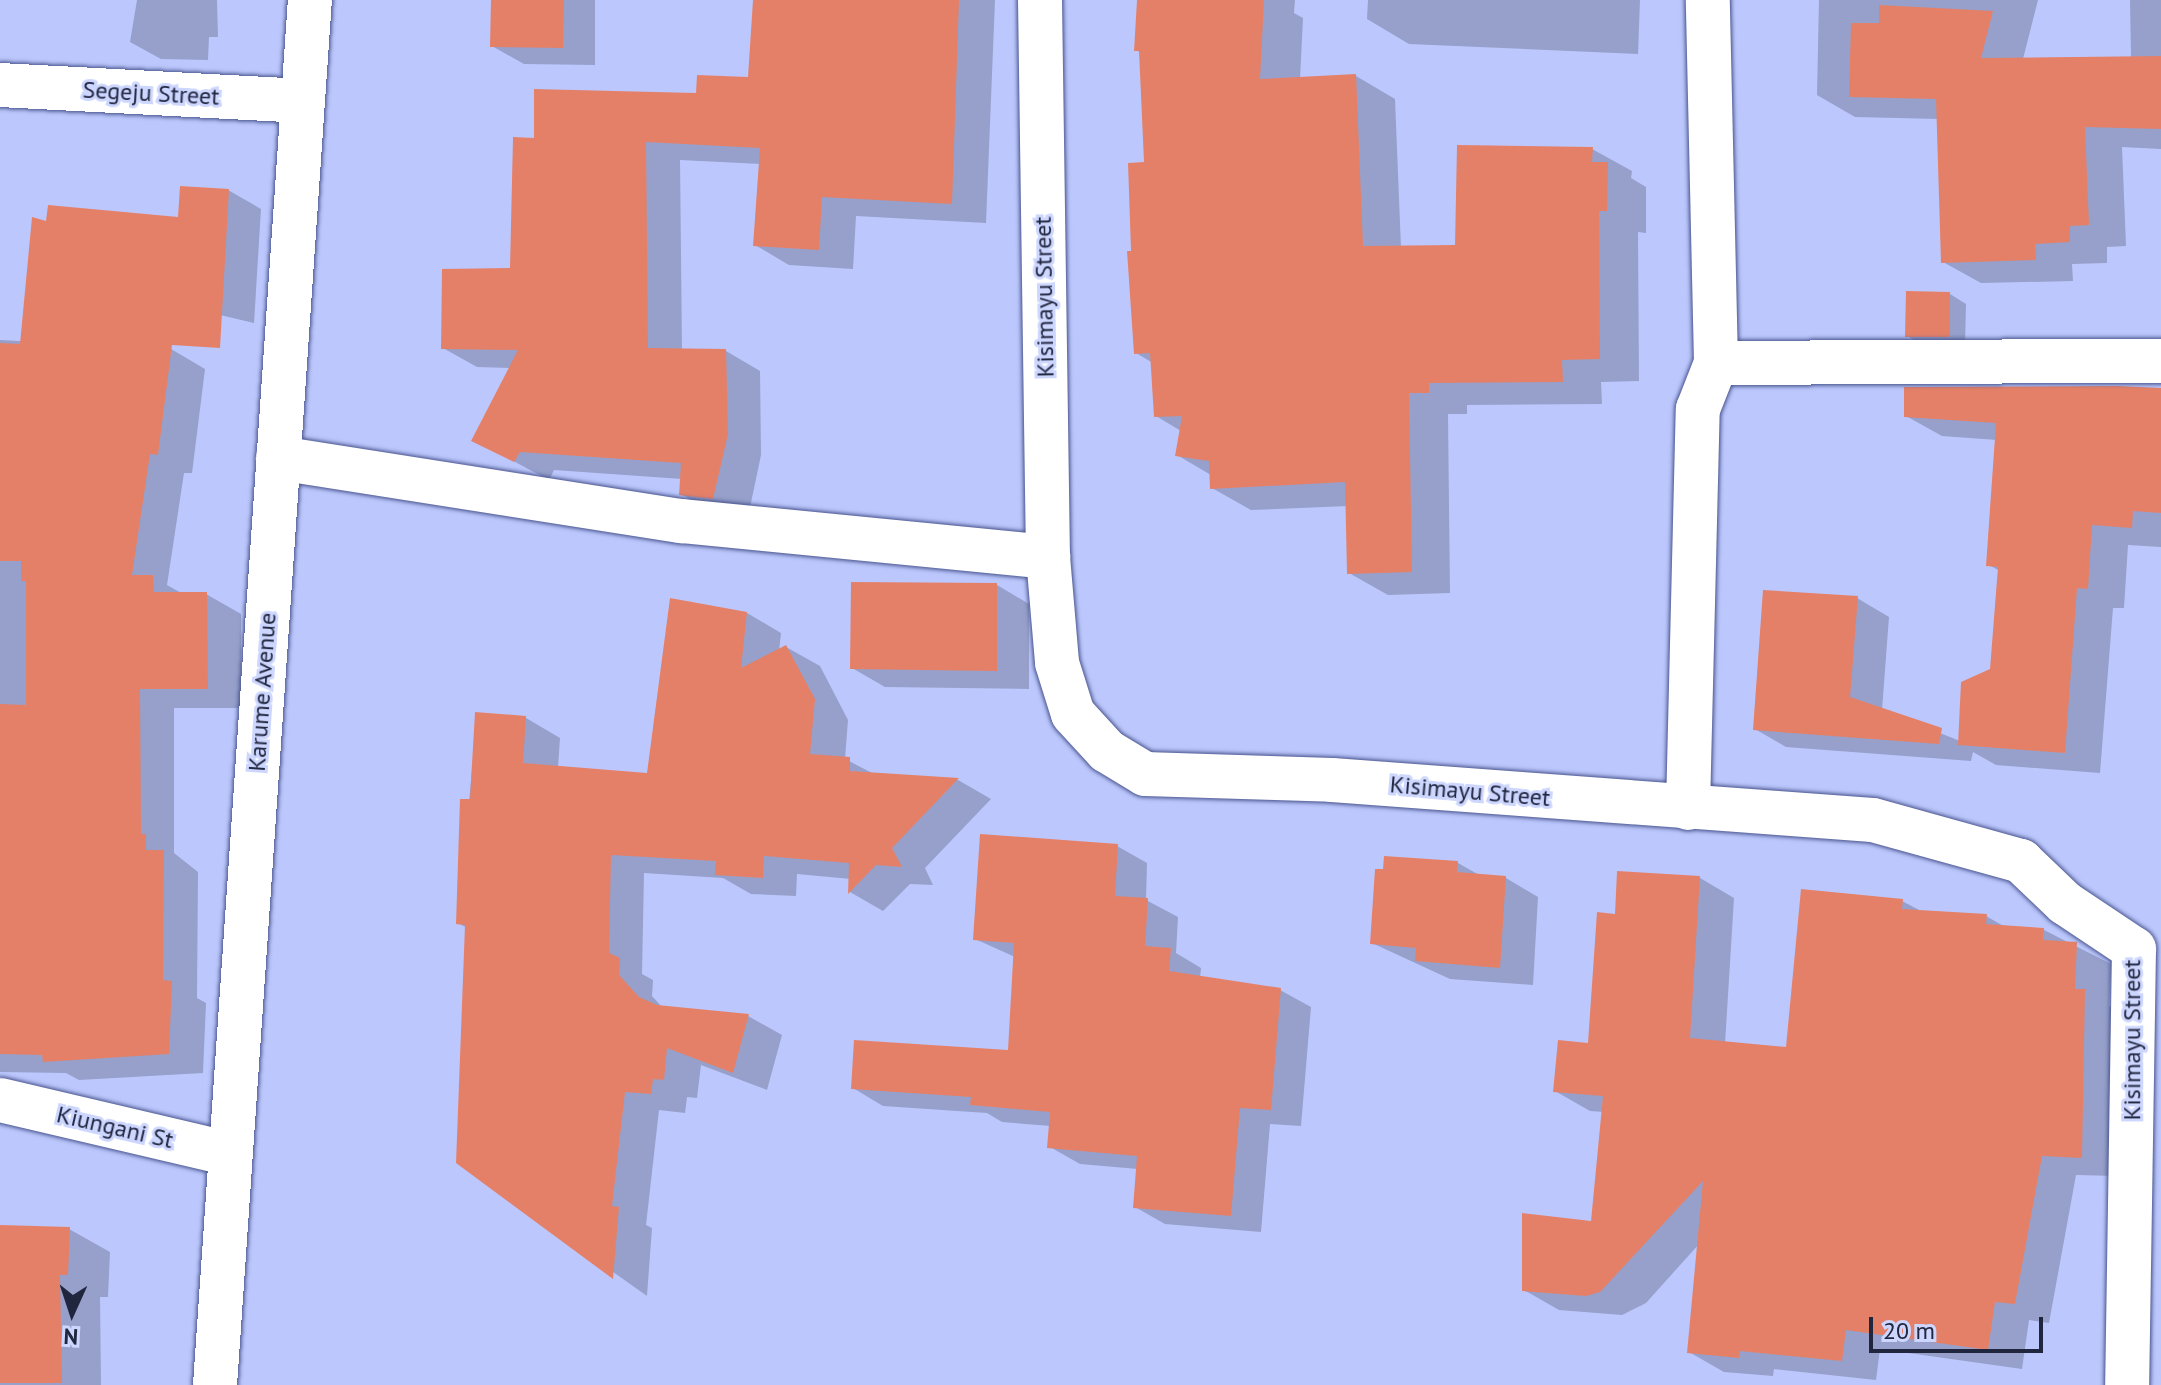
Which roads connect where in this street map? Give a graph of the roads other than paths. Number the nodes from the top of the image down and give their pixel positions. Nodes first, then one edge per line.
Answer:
1 (310, 0) edge
2 (1040, 0) edge
3 (1708, 0) edge
4 (0, 85) edge
5 (302, 101) junction
6 (2161, 361) edge
7 (1716, 363) junction
8 (278, 458) junction
9 (1048, 557) junction
10 (1688, 808) junction
11 (0, 1100) edge
12 (230, 1154) junction
13 (215, 1385) edge
14 (2127, 1385) edge

1 - 5 street, Karume Avenue
2 - 9 street, Kisimayu Street
3 - 7 street
4 - 5 street, Segeju Street
5 - 8 street, Karume Avenue
6 - 7 street
7 - 10 street
8 - 9 street
8 - 12 street, Karume Avenue
9 - 10 street, Kisimayu Street
10 - 14 street, Kisimayu Street
11 - 12 street, Kiungani St
12 - 13 street, Karume Avenue

